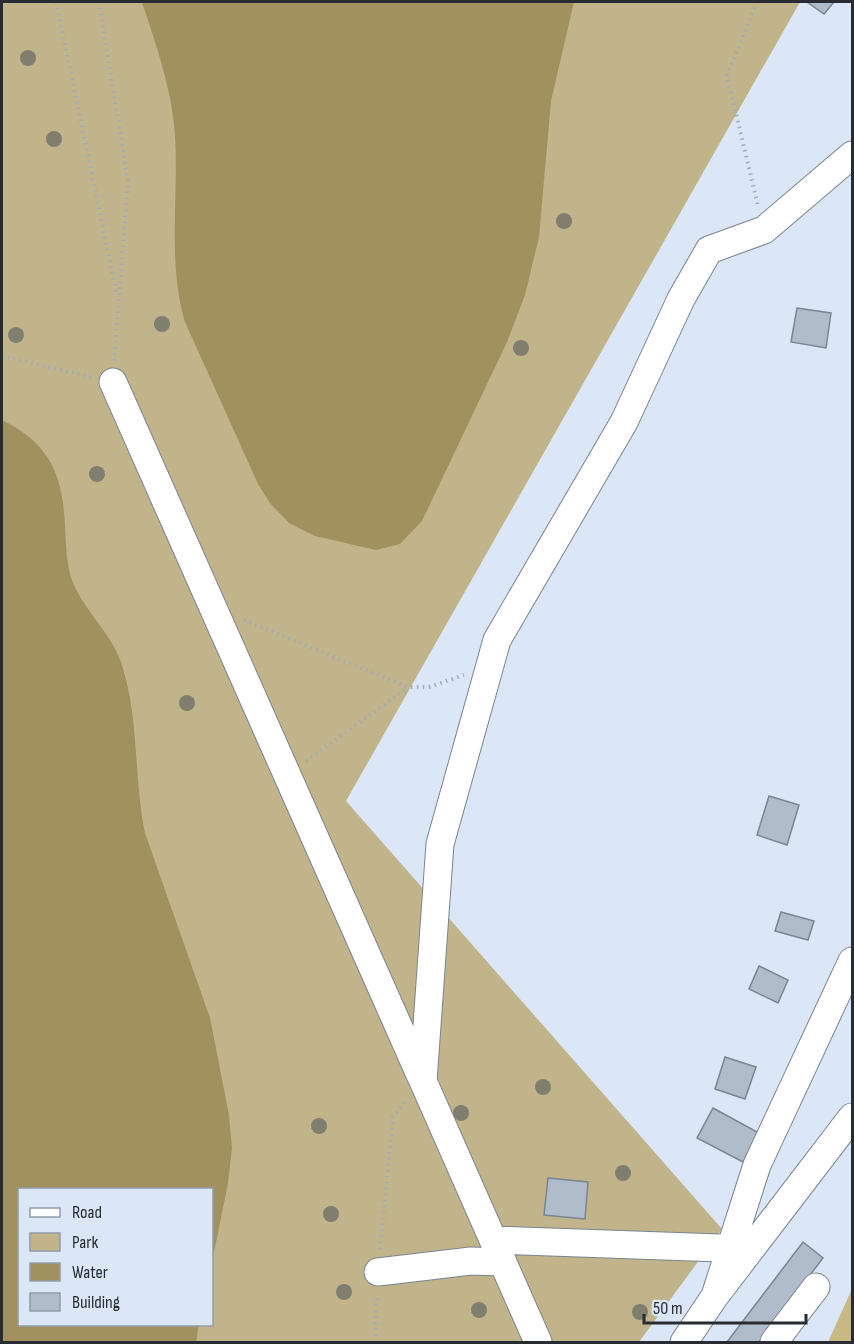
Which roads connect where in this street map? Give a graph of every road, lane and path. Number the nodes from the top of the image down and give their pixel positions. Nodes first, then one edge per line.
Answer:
1 (56, 2) edge
2 (99, 2) edge
3 (757, 2) edge
4 (852, 155) edge
5 (764, 230) junction
6 (119, 301) junction
7 (2, 356) edge
8 (113, 382) junction
9 (212, 607) junction
10 (490, 665) junction
11 (408, 687) junction
12 (287, 774) junction
13 (852, 961) edge
14 (423, 1081) junction
15 (852, 1117) edge
16 (741, 1249) junction
17 (498, 1251) junction
18 (378, 1272) junction
19 (816, 1287) dead end
20 (375, 1342) edge
21 (538, 1342) edge
22 (684, 1342) edge
23 (774, 1342) edge

1 - 6 path
2 - 6 path
3 - 5 path
4 - 5 street
5 - 10 street
6 - 8 path
7 - 8 path
8 - 9 street
9 - 11 path
9 - 12 street
10 - 11 path
10 - 14 street
11 - 12 path
12 - 14 street
13 - 16 street
14 - 17 street
14 - 18 path
15 - 16 street
16 - 17 street
16 - 22 street
17 - 18 street
17 - 21 street
18 - 20 path
19 - 23 street

